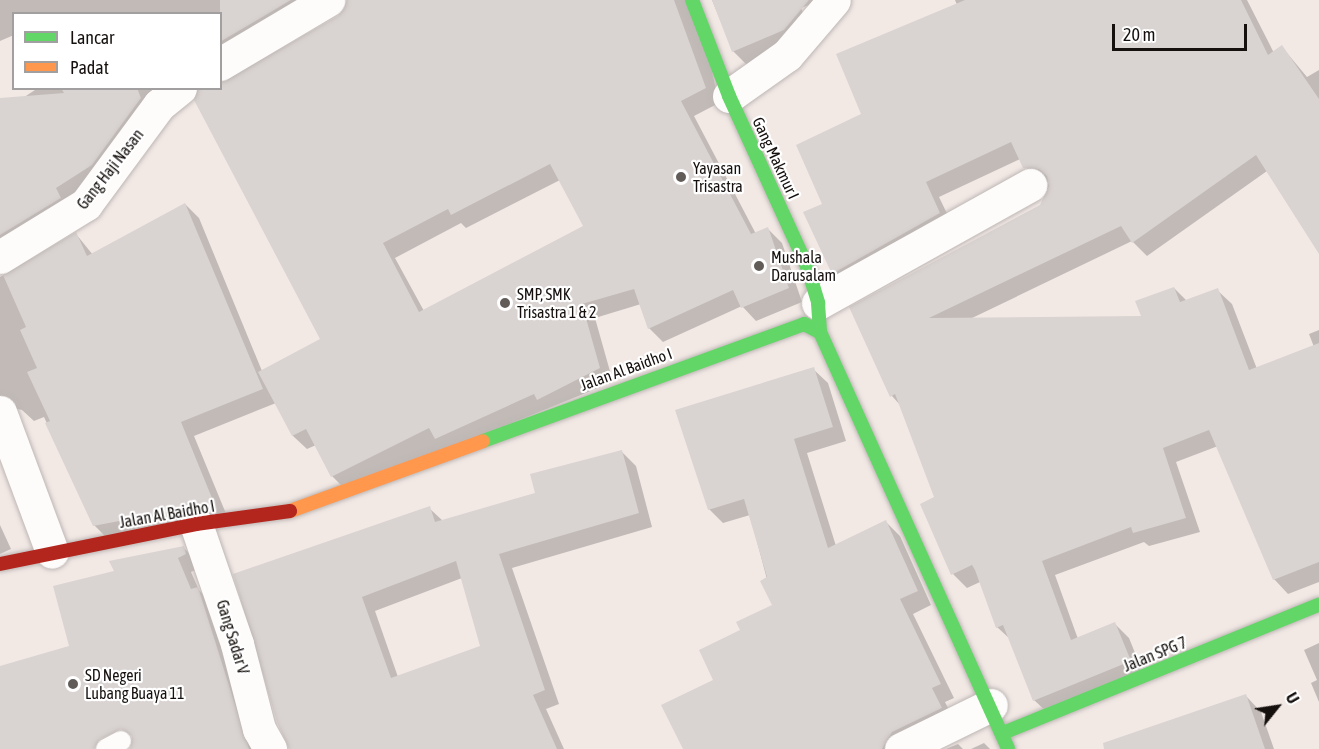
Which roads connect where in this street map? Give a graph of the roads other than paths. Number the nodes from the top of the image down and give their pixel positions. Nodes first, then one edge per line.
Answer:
1 (328, 0) edge
2 (692, 0) edge
3 (834, 0) edge
4 (222, 63) edge
5 (178, 90) edge
6 (729, 96) junction
7 (1030, 185) dead end
8 (0, 258) edge
9 (819, 317) junction
10 (0, 412) edge
11 (196, 524) junction
12 (52, 552) junction
13 (0, 564) edge
14 (1319, 605) edge
15 (997, 719) junction
16 (270, 749) edge
17 (901, 749) edge
18 (1008, 749) edge

1 - 4 street
2 - 6 street, Gang Makmur I
3 - 6 street
5 - 8 street, Gang Haji Nasan
6 - 9 street, Gang Makmur I
7 - 9 street
9 - 11 street, Jalan Al Baidho I
9 - 15 street
10 - 12 street
11 - 12 street, Jalan Al Baidho I
11 - 16 street, Gang Sadar V
12 - 13 street, Jalan Al Baidho I
14 - 15 street, Jalan SPG 7
15 - 17 street
15 - 18 street

